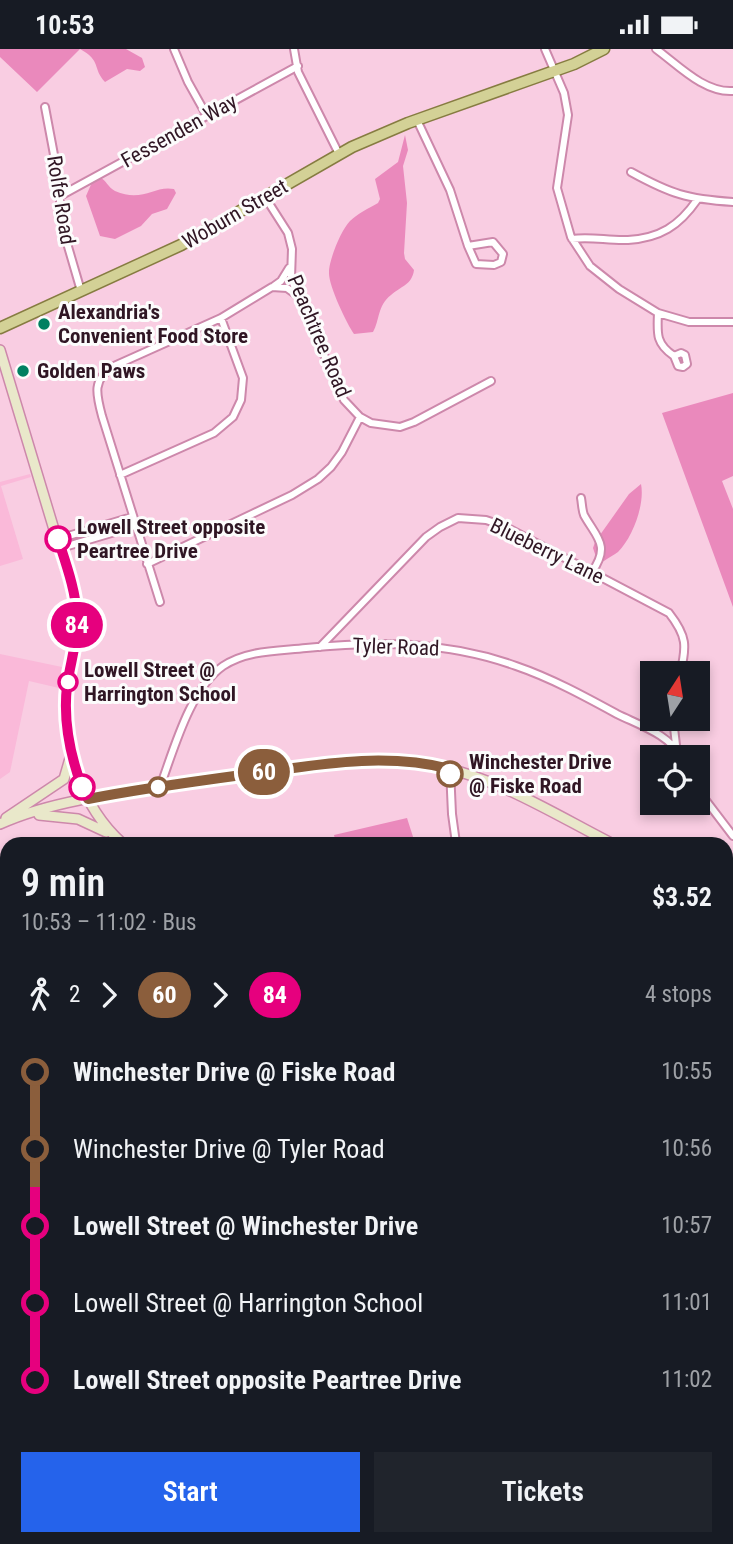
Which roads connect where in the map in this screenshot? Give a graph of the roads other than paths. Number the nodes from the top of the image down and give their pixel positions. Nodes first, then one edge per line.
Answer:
1 (174, 49) edge
2 (294, 49) edge
3 (545, 49) edge
4 (604, 49) edge
5 (656, 49) edge
6 (298, 66) junction
7 (554, 71) junction
8 (733, 91) edge
9 (45, 107) dead end
10 (207, 116) junction
11 (418, 120) junction
12 (339, 154) junction
13 (631, 172) dead end
14 (60, 196) junction
15 (265, 197) junction
16 (697, 200) junction
17 (733, 202) edge
18 (572, 239) junction
19 (468, 246) junction
20 (290, 265) junction
21 (272, 287) junction
22 (81, 291) junction
23 (298, 296) junction
24 (658, 313) junction
25 (221, 318) junction
26 (733, 322) edge
27 (0, 328) edge
28 (0, 349) edge
29 (674, 356) dead end
30 (491, 381) dead end
31 (360, 417) junction
32 (120, 475) junction
33 (581, 498) dead end
34 (132, 517) junction
35 (135, 526) junction
36 (60, 543) junction
37 (147, 564) junction
38 (592, 572) junction
39 (160, 603) dead end
40 (320, 647) junction
41 (683, 661) edge
42 (674, 745) edge
43 (72, 754) junction
44 (450, 769) junction
45 (160, 787) junction
46 (88, 799) junction
47 (710, 806) edge
48 (13, 818) junction
49 (0, 824) edge
50 (112, 837) edge
51 (115, 837) edge
52 (455, 837) edge
53 (599, 837) edge
54 (733, 837) edge

1 - 10 street
2 - 6 street
3 - 7 street
4 - 7 main road, Woburn Street
5 - 8 street
6 - 10 street, Fessenden Way
6 - 12 street
7 - 11 main road, Woburn Street
7 - 18 street
9 - 14 street, Rolfe Road
10 - 14 street, Fessenden Way
11 - 12 main road, Woburn Street
11 - 19 street
12 - 15 main road, Woburn Street
13 - 16 street
14 - 22 street, Rolfe Road
15 - 20 street, Peachtree Road
15 - 22 main road, Woburn Street
16 - 17 street
16 - 18 street
18 - 24 street
19 - 19 street
20 - 21 street
20 - 23 street, Peachtree Road
21 - 23 street
21 - 25 street
22 - 27 main road, Woburn Street
23 - 31 street, Peachtree Road
24 - 26 street
24 - 29 street
25 - 32 street
25 - 32 street
28 - 36 main road
30 - 31 street, Peachtree Road
31 - 37 street
32 - 34 street
33 - 38 street
34 - 35 street
34 - 36 street
35 - 36 street
35 - 37 street
36 - 43 main road
37 - 39 street
38 - 40 street, Blueberry Lane
38 - 41 street, Blueberry Lane
40 - 42 street, Tyler Road
40 - 45 street, Tyler Road
43 - 46 main road
43 - 49 main road
44 - 45 main road
44 - 52 street
44 - 53 main road
45 - 46 main road
46 - 48 main road
46 - 51 main road
47 - 54 street
48 - 49 main road
48 - 50 main road

